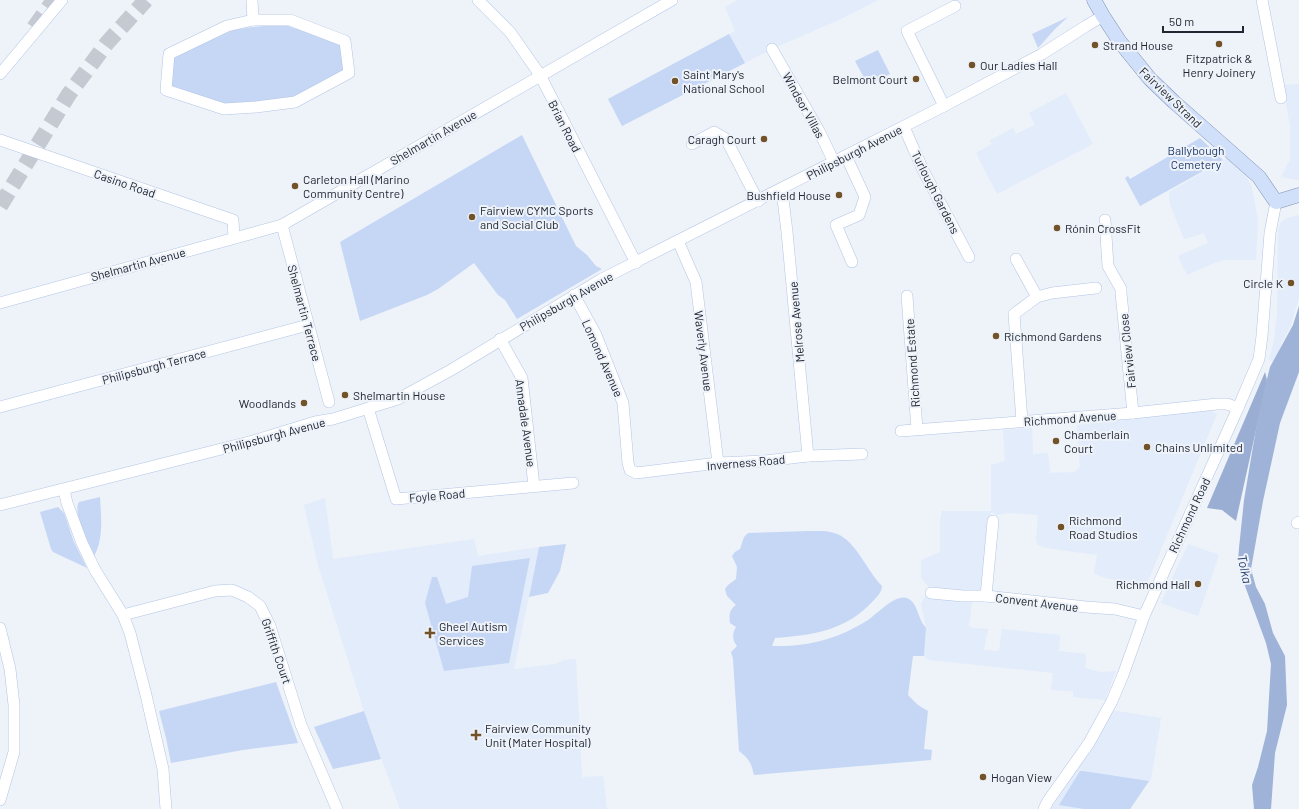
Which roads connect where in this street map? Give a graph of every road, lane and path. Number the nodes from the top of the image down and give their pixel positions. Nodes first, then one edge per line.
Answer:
1 (62, 0) edge
2 (252, 0) edge
3 (478, 0) edge
4 (672, 0) edge
5 (1094, 0) edge
6 (1262, 0) edge
7 (955, 6) dead end
8 (1103, 16) junction
9 (253, 20) junction
10 (772, 49) dead end
11 (0, 74) edge
12 (540, 76) junction
13 (1281, 98) dead end
14 (944, 106) junction
15 (904, 127) junction
16 (0, 140) edge
17 (692, 144) dead end
18 (846, 156) junction
19 (834, 162) junction
20 (784, 188) junction
21 (1299, 195) edge
22 (758, 201) junction
23 (1276, 202) junction
24 (1105, 220) dead end
25 (282, 225) junction
26 (234, 238) junction
27 (678, 241) junction
28 (969, 257) dead end
29 (1016, 259) dead end
30 (852, 262) dead end
31 (636, 263) junction
32 (1096, 288) dead end
33 (574, 295) junction
34 (907, 296) dead end
35 (1037, 297) junction
36 (0, 303) edge
37 (308, 325) junction
38 (500, 339) junction
39 (329, 402) dead end
40 (0, 407) edge
41 (368, 408) junction
42 (1238, 408) junction
43 (1133, 413) junction
44 (1022, 421) junction
45 (917, 429) junction
46 (901, 431) dead end
47 (862, 454) dead end
48 (808, 456) junction
49 (718, 463) junction
50 (630, 470) joint
51 (573, 483) dead end
52 (534, 486) junction
53 (64, 490) junction
54 (0, 506) edge
55 (993, 520) dead end
56 (931, 593) dead end
57 (986, 596) junction
58 (122, 615) junction
59 (1144, 616) junction
60 (0, 632) edge
61 (0, 800) edge
62 (166, 809) edge
63 (337, 809) edge
64 (1044, 809) edge

1 - 11 street
2 - 9 street
3 - 12 street, Brian Road
4 - 12 street, Shelmartin Avenue
5 - 8 main road, Fairview Strand
6 - 13 street
7 - 14 street
8 - 14 street, Philipsburgh Avenue
8 - 23 main road, Fairview Strand
9 - 9 street
10 - 19 street, Windsor Villas
12 - 25 street, Shelmartin Avenue
12 - 31 street, Brian Road
14 - 15 street, Philipsburgh Avenue
15 - 18 street, Philipsburgh Avenue
15 - 28 street, Turlough Gardens
16 - 26 street, Casino Road
17 - 22 street
18 - 19 street, Philipsburgh Avenue
18 - 30 street
19 - 20 street, Philipsburgh Avenue
20 - 22 street, Philipsburgh Avenue
20 - 48 street, Melrose Avenue
21 - 23 main road
22 - 27 street, Philipsburgh Avenue
23 - 42 street, Richmond Road
24 - 43 street, Fairview Close
25 - 26 street, Shelmartin Avenue
25 - 37 street, Shelmartin Terrace
26 - 36 street, Shelmartin Avenue
27 - 31 street, Philipsburgh Avenue
27 - 49 street, Waverly Avenue
29 - 35 street
31 - 33 street, Philipsburgh Avenue
32 - 35 street
33 - 38 street, Philipsburgh Avenue
33 - 50 street, Lomond Avenue
34 - 45 street, Richmond Estate
35 - 44 street
37 - 39 street, Shelmartin Terrace
37 - 40 street, Philipsburgh Terrace
38 - 41 street, Philipsburgh Avenue
38 - 52 street, Annadale Avenue
41 - 52 street, Foyle Road
41 - 53 street, Philipsburgh Avenue
42 - 43 street, Richmond Avenue
42 - 59 street, Richmond Road
43 - 44 street, Richmond Avenue
44 - 45 street, Richmond Avenue
45 - 46 street, Richmond Avenue
47 - 48 street, Inverness Road
48 - 49 street, Inverness Road
49 - 50 street, Inverness Road
51 - 52 street, Foyle Road
53 - 54 street, Philipsburgh Avenue
53 - 58 street
55 - 57 street
56 - 57 street, Convent Avenue
57 - 59 street, Convent Avenue
58 - 62 street
58 - 63 street, Griffith Court
59 - 64 street, Richmond Road
60 - 61 street

